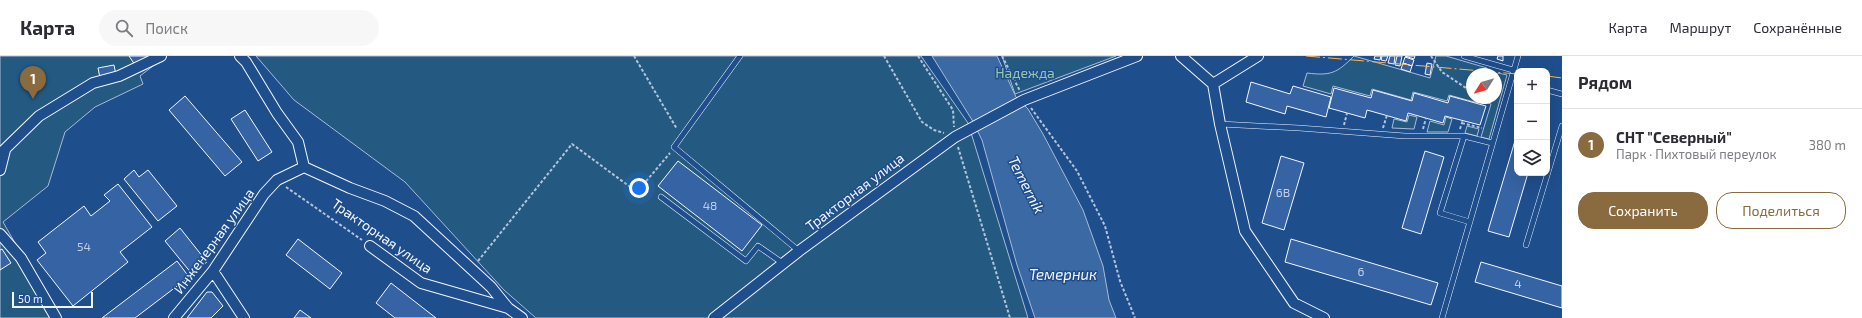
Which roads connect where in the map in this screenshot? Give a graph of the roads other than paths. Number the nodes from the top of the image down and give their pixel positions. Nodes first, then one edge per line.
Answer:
1 (161, 56) edge
2 (240, 56) edge
3 (740, 56) edge
4 (1137, 56) edge
5 (1181, 56) edge
6 (1258, 56) edge
7 (1464, 56) edge
8 (1518, 56) edge
9 (1515, 68) edge
10 (1514, 70) joint
11 (1511, 80) junction
12 (1514, 81) edge
13 (1213, 84) junction
14 (1550, 91) edge
15 (1562, 94) edge
16 (1220, 124) junction
17 (1562, 126) edge
18 (1464, 136) junction
19 (1492, 143) junction
20 (3, 152) edge
21 (304, 167) junction
22 (0, 170) edge
23 (662, 197) dead end
24 (1470, 222) junction
25 (0, 234) edge
26 (1526, 245) dead end
27 (370, 246) road end
28 (799, 251) junction
29 (784, 264) junction
30 (213, 271) junction
31 (508, 308) junction
32 (56, 318) edge
33 (174, 318) edge
34 (244, 318) edge
35 (522, 318) edge
36 (714, 318) edge
37 (1324, 318) edge
38 (1442, 318) edge

1 - 20 street
2 - 21 street
3 - 28 lane
4 - 28 street, Тракторная улица
5 - 13 street
6 - 13 street
7 - 10 lane
8 - 9 lane
10 - 11 lane
11 - 12 lane
11 - 19 lane
13 - 16 street
14 - 15 lane
16 - 18 lane
16 - 37 street
17 - 26 lane
18 - 19 lane
18 - 24 lane
19 - 24 lane
20 - 22 street
21 - 30 street, Инженерная улица
21 - 31 street, Тракторная улица
23 - 29 lane
24 - 38 lane
25 - 32 street
27 - 31 street, Тракторная улица
28 - 29 street, Тракторная улица
29 - 36 street, Тракторная улица
30 - 33 street, Инженерная улица
30 - 34 street
31 - 35 street, Тракторная улица

